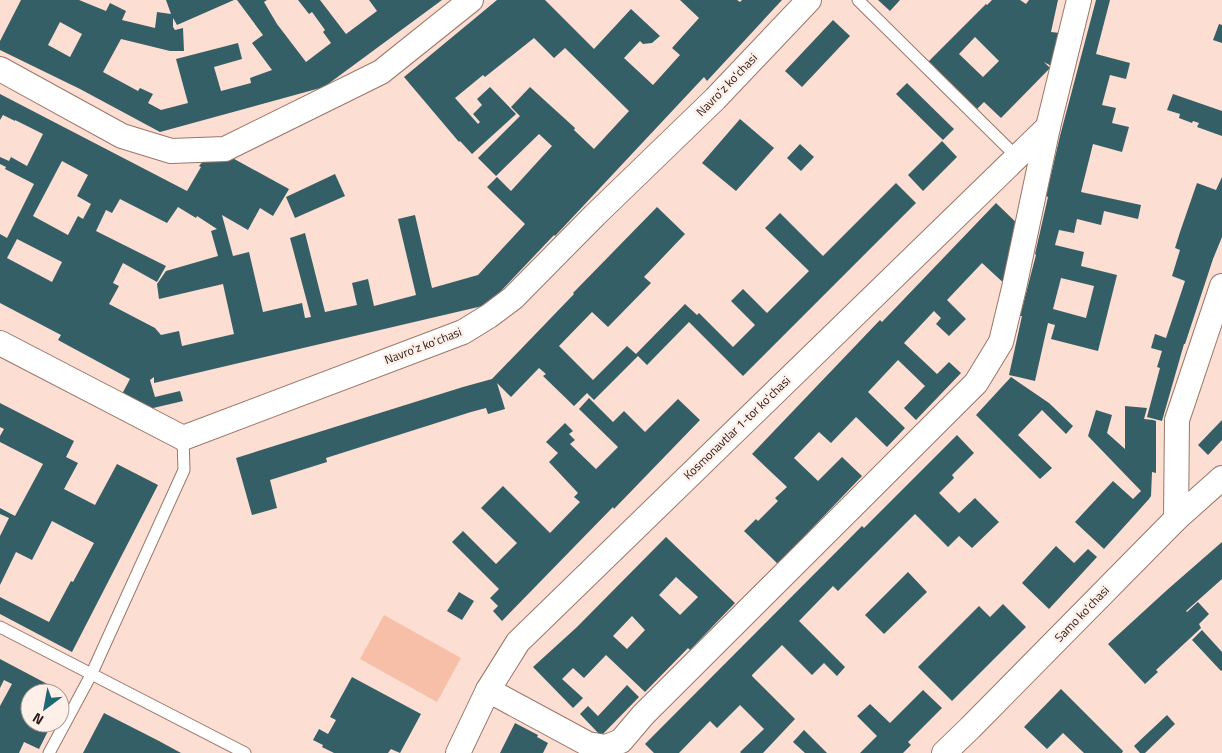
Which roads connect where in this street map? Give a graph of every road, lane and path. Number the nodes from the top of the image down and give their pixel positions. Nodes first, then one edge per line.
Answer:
1 (471, 0) edge
2 (809, 0) edge
3 (858, 0) edge
4 (1079, 0) edge
5 (0, 69) edge
6 (1048, 126) junction
7 (1016, 156) junction
8 (1222, 286) edge
9 (0, 343) edge
10 (183, 438) junction
11 (1222, 478) edge
12 (1176, 519) junction
13 (0, 627) edge
14 (91, 675) junction
15 (488, 690) junction
16 (49, 753) edge
17 (245, 753) edge
18 (458, 753) edge
19 (944, 753) edge

1 - 5 street
2 - 10 street, Navroʻz koʻchasi
3 - 7 lane
4 - 6 street
6 - 7 street, Kosmonavtlar 1-tor koʻchasi
6 - 15 street
7 - 15 street, Kosmonavtlar 1-tor koʻchasi
8 - 12 street
9 - 10 street
10 - 14 lane
11 - 12 street, Samo koʻchasi
12 - 19 street, Samo koʻchasi
13 - 14 lane
14 - 16 lane
14 - 17 lane
15 - 18 street, Kosmonavtlar 1-tor koʻchasi

